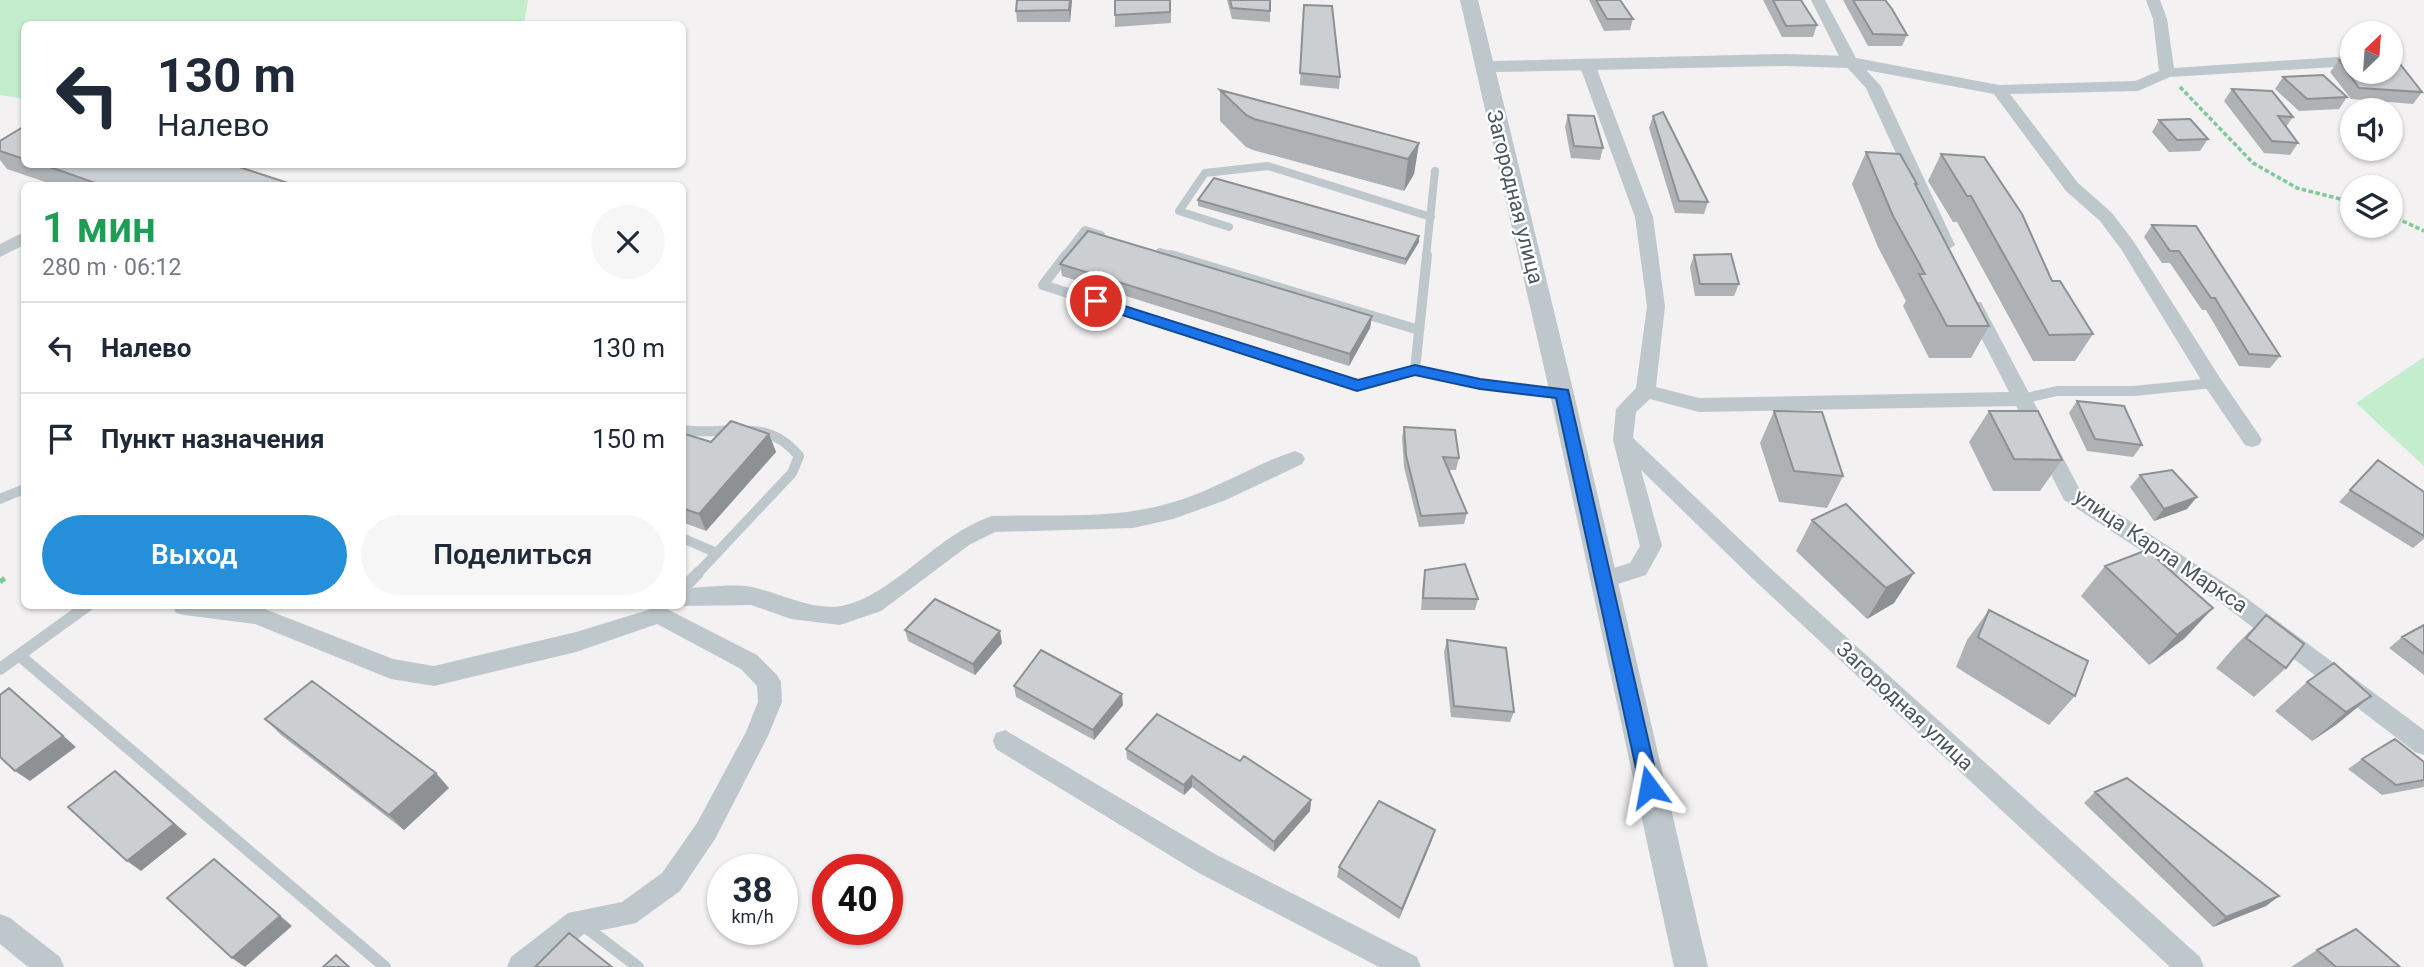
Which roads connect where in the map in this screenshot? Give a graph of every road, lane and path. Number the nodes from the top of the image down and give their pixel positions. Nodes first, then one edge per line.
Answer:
1 (1469, 0) edge
2 (1818, 0) edge
3 (2153, 0) edge
4 (1850, 62) junction
5 (2340, 62) edge
6 (1587, 64) junction
7 (1484, 67) junction
8 (2167, 73) junction
9 (1999, 90) junction
10 (1435, 171) dead end
11 (2340, 199) edge
12 (1430, 217) junction
13 (2403, 221) edge
14 (1228, 227) dead end
15 (2424, 231) edge
16 (1111, 238) edge
17 (21, 240) edge
18 (1152, 250) edge
19 (0, 251) edge
20 (1956, 267) edge
21 (1967, 292) edge
22 (1419, 330) junction
23 (1415, 370) junction
24 (2213, 383) junction
25 (1646, 391) junction
26 (1562, 394) junction
27 (2022, 398) junction
28 (686, 431) edge
29 (1623, 440) junction
30 (2252, 440) dead end
31 (1295, 459) dead end
32 (21, 490) edge
33 (0, 499) edge
34 (686, 540) edge
35 (717, 554) junction
36 (1602, 580) junction
37 (686, 586) edge
38 (686, 597) edge
39 (83, 609) edge
40 (202, 609) edge
41 (663, 610) edge
42 (19, 655) junction
43 (0, 670) edge
44 (1005, 741) dead end
45 (2424, 744) edge
46 (578, 922) junction
47 (0, 927) edge
48 (50, 967) edge
49 (385, 967) edge
50 (521, 967) edge
51 (638, 967) edge
52 (1406, 967) edge
53 (1691, 967) edge
54 (2190, 967) edge

1 - 7 street, Загородная улица
2 - 4 street
3 - 8 street
4 - 6 street
4 - 9 street
4 - 20 street
5 - 8 street
6 - 7 street
6 - 25 street
7 - 26 street, Загородная улица
8 - 9 street
8 - 11 path
9 - 24 street
10 - 12 lane
12 - 14 lane
12 - 22 lane
13 - 15 path
16 - 23 lane
17 - 19 street
18 - 22 lane
21 - 27 street, улица Карла Маркса
22 - 23 lane
23 - 26 lane
24 - 27 lane
24 - 30 street
25 - 27 street
25 - 29 street
26 - 36 street, Загородная улица
27 - 45 street, улица Карла Маркса
28 - 35 lane
29 - 36 street
29 - 54 street, Загородная улица
31 - 38 street
32 - 33 lane
34 - 35 lane
35 - 37 lane
36 - 53 street, Загородная улица
39 - 42 lane
40 - 41 street
41 - 46 street
42 - 43 lane
42 - 49 lane
44 - 52 street
46 - 50 street
46 - 51 lane
47 - 48 street

